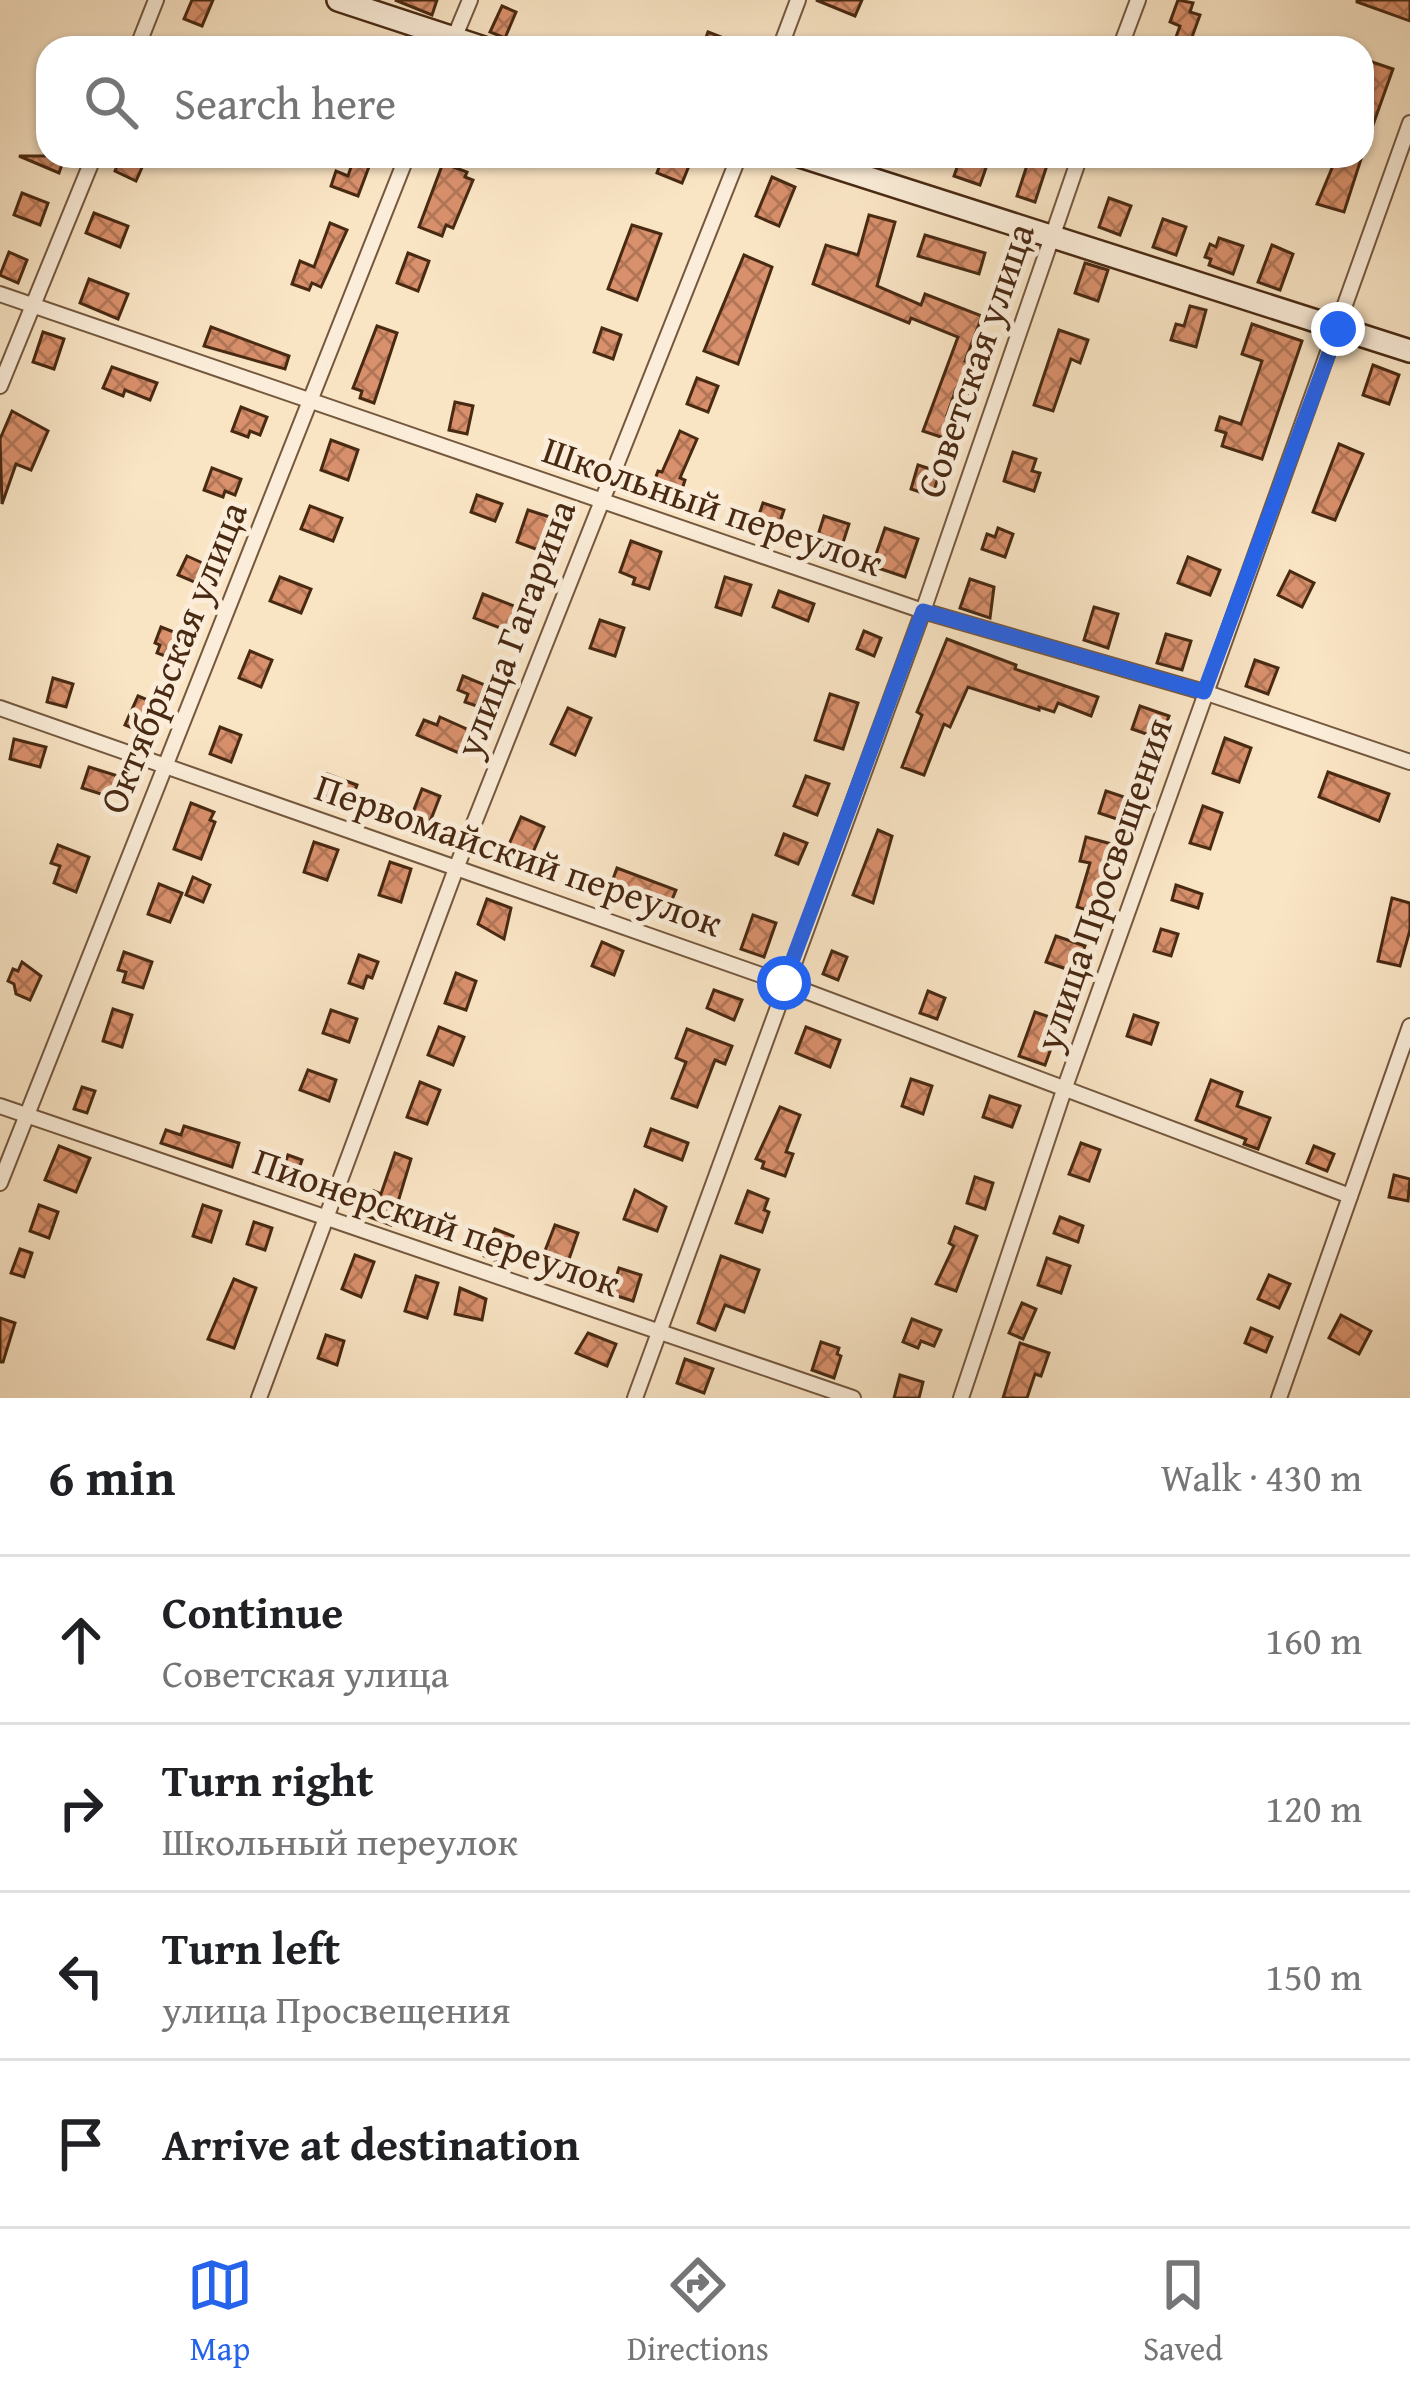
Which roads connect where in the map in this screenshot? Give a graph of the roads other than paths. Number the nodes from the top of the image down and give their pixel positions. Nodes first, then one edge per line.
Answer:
1 (156, 0) edge
2 (338, 0) edge
3 (470, 0) edge
4 (797, 0) edge
5 (1138, 0) edge
6 (142, 36) edge
7 (433, 36) edge
8 (455, 36) edge
9 (784, 36) edge
10 (1124, 36) edge
11 (1410, 123) edge
12 (89, 168) edge
13 (402, 168) edge
14 (735, 168) edge
15 (838, 168) edge
16 (1076, 168) edge
17 (1050, 236) junction
18 (0, 293) edge
19 (33, 308) junction
20 (1338, 329) junction
21 (1410, 351) edge
22 (0, 386) edge
23 (309, 402) junction
24 (599, 501) junction
25 (923, 611) junction
26 (1204, 692) junction
27 (0, 708) edge
28 (1410, 762) edge
29 (165, 765) junction
30 (457, 866) junction
31 (784, 983) junction
32 (1410, 1026) edge
33 (1065, 1087) junction
34 (0, 1106) edge
35 (24, 1114) junction
36 (0, 1183) edge
37 (1350, 1196) junction
38 (326, 1216) junction
39 (661, 1333) junction
40 (260, 1398) edge
41 (635, 1398) edge
42 (853, 1398) edge
43 (961, 1398) edge
44 (1279, 1398) edge

1 - 6 street
2 - 7 street
3 - 8 street
4 - 9 street
5 - 10 street
11 - 20 street, улица Просвещения
12 - 19 street
13 - 23 street, Октябрьская улица
14 - 24 street, улица Гагарина
15 - 17 street
16 - 17 street, Советская улица
17 - 20 street
17 - 25 street, Советская улица
18 - 19 street, Школьный переулок
19 - 22 street
19 - 23 street, Школьный переулок
20 - 21 street
20 - 26 street, улица Просвещения
23 - 24 street, Школьный переулок
23 - 29 street, Октябрьская улица
24 - 25 street, Школьный переулок
24 - 30 street, улица Гагарина
25 - 26 street, Школьный переулок
25 - 31 street, Советская улица
26 - 28 street, Школьный переулок
26 - 33 street, улица Просвещения
27 - 29 street, Первомайский переулок
29 - 30 street, Первомайский переулок
29 - 35 street, Октябрьская улица
30 - 31 street, Первомайский переулок
30 - 38 street, улица Гагарина
31 - 33 street, Первомайский переулок
31 - 39 street, Советская улица
32 - 37 street
33 - 37 street, Первомайский переулок
33 - 43 street, улица Просвещения
34 - 35 street, Пионерский переулок
35 - 36 street, Октябрьская улица
35 - 38 street, Пионерский переулок
37 - 44 street
38 - 39 street, Пионерский переулок
38 - 40 street, улица Гагарина
39 - 41 street, Советская улица
39 - 42 street, Пионерский переулок

